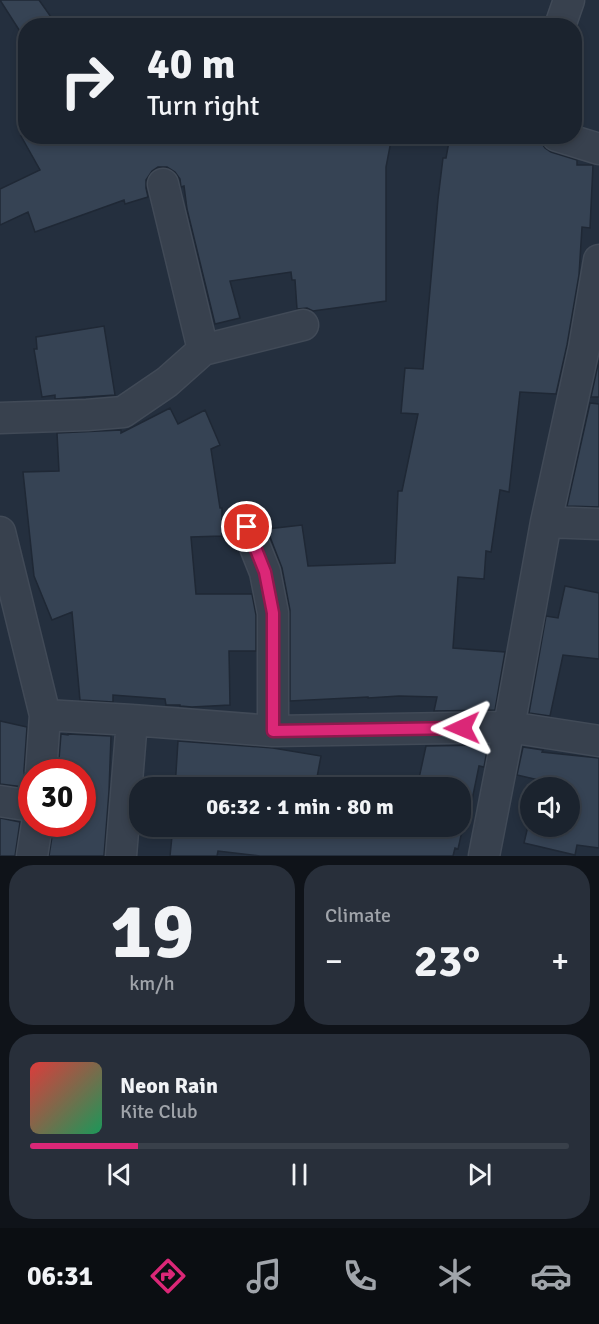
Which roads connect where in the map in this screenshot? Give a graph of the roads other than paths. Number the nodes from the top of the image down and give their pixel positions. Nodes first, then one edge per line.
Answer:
1 (569, 0) edge
2 (563, 18) edge
3 (582, 144) edge
4 (599, 149) edge
5 (163, 184) dead end
6 (599, 260) edge
7 (303, 325) dead end
8 (203, 350) junction
9 (0, 418) edge
10 (546, 522) junction
11 (599, 524) edge
12 (247, 527) dead end
13 (0, 532) edge
14 (45, 716) junction
15 (132, 720) junction
16 (509, 727) junction
17 (273, 731) junction
18 (599, 741) edge
19 (42, 759) edge
20 (0, 801) edge
21 (18, 804) edge
22 (35, 837) edge
23 (32, 856) edge
24 (121, 856) edge
25 (484, 856) edge

1 - 2 street
3 - 4 street
5 - 8 street
6 - 10 street
7 - 8 street
8 - 9 street
10 - 11 street
10 - 16 street
12 - 17 street
13 - 14 street
14 - 15 street
14 - 19 street
15 - 17 street
15 - 24 street
16 - 17 street
16 - 18 street
16 - 25 street
20 - 21 street
22 - 23 street

